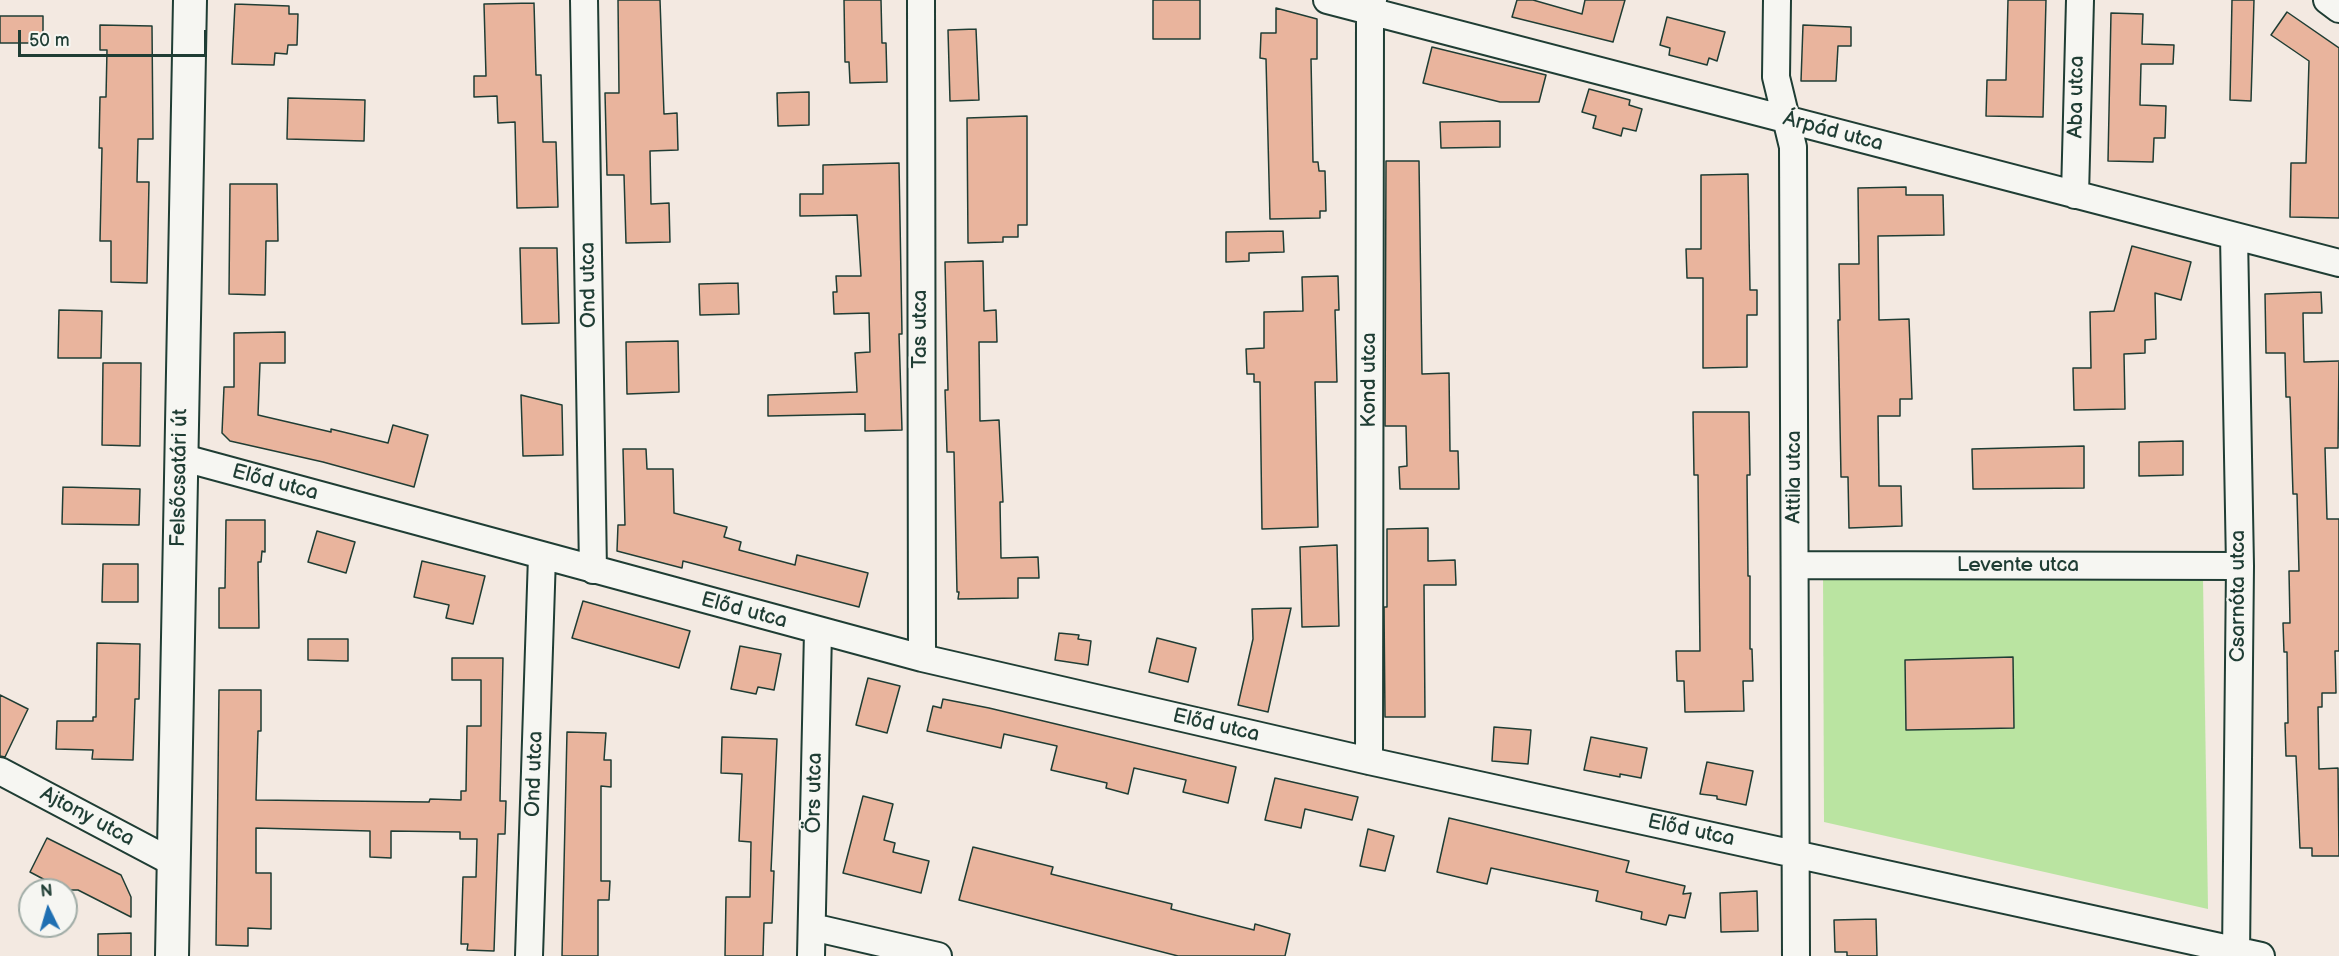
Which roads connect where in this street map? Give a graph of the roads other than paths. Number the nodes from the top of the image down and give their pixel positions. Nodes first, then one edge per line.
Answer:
1 (190, 0) edge
2 (584, 0) edge
3 (921, 0) edge
4 (1327, 0) edge
5 (1777, 0) edge
6 (2080, 0) edge
7 (2327, 0) edge
8 (1372, 6) edge
9 (2339, 9) edge
10 (1785, 119) junction
11 (2075, 195) junction
12 (2234, 236) junction
13 (2339, 263) edge
14 (180, 457) junction
15 (542, 556) junction
16 (1796, 565) junction
17 (2240, 566) junction
18 (593, 570) junction
19 (818, 631) junction
20 (922, 658) junction
21 (1369, 761) junction
22 (0, 771) edge
23 (1797, 855) junction
24 (174, 863) junction
25 (812, 927) junction
26 (2236, 953) edge
27 (172, 956) edge
28 (529, 956) edge
29 (811, 956) edge
30 (938, 956) edge
31 (1796, 956) edge
32 (2261, 956) edge

1 - 14 street, Felsőcsatári út
2 - 18 street, Ond utca
3 - 20 street, Tas utca
4 - 8 street, Árpád utca
5 - 10 street, Attila utca
6 - 11 street, Aba utca
7 - 9 street
8 - 10 street, Árpád utca
8 - 21 street, Kond utca
10 - 11 street, Árpád utca
10 - 16 street, Attila utca
11 - 12 street, Árpád utca
12 - 13 street, Árpád utca
12 - 17 street, Csarnóta utca
14 - 15 street, Előd utca
14 - 24 street, Felsőcsatári út
15 - 18 street, Előd utca
15 - 28 street, Ond utca
16 - 17 street, Levente utca
16 - 23 street, Attila utca
17 - 26 street, Csarnóta utca
18 - 19 street, Előd utca
19 - 20 street, Előd utca
19 - 25 street, Örs utca
20 - 21 street, Előd utca
21 - 23 street, Előd utca
22 - 24 street, Ajtony utca
23 - 26 street, Előd utca
23 - 31 street, Attila utca
24 - 27 street, Felsőcsatári út
25 - 29 street, Örs utca
25 - 30 street
26 - 32 street, Előd utca

